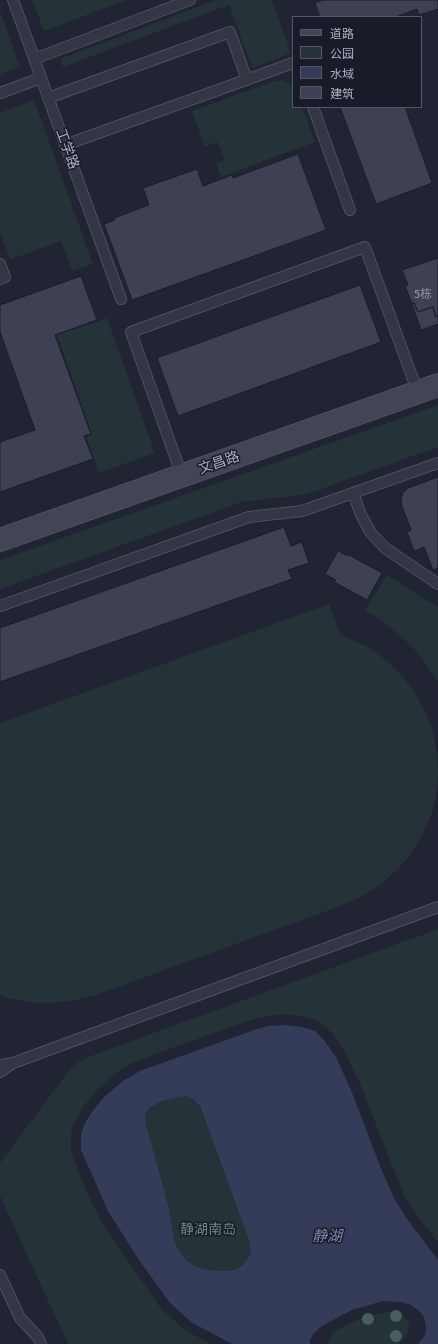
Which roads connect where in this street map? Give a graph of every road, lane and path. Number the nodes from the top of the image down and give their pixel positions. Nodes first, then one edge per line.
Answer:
1 (13, 0) edge
2 (190, 0) edge
3 (34, 59) junction
4 (292, 63) edge
5 (41, 78) junction
6 (247, 80) junction
7 (0, 93) edge
8 (48, 98) junction
9 (313, 108) edge
10 (65, 145) junction
11 (350, 210) dead end
12 (0, 264) edge
13 (0, 279) edge
14 (121, 299) dead end
15 (438, 385) edge
16 (418, 393) junction
17 (438, 463) edge
18 (182, 476) junction
19 (353, 493) junction
20 (0, 540) edge
21 (438, 584) edge
22 (0, 606) edge
23 (438, 907) edge
24 (13, 1063) junction
25 (0, 1065) edge
26 (0, 1072) edge
27 (0, 1275) edge
28 (41, 1344) edge

1 - 3 lane, 工学路
2 - 3 lane
3 - 5 lane, 工学路
4 - 6 lane
5 - 7 lane
5 - 8 lane, 工学路
6 - 8 lane
6 - 10 lane
8 - 10 lane, 工学路
9 - 11 lane
10 - 14 lane, 工学路
12 - 13 lane
15 - 16 street, 文昌路
16 - 18 street, 文昌路
16 - 18 lane
17 - 19 lane
18 - 20 street, 文昌路
19 - 21 lane
19 - 22 lane
23 - 24 lane
24 - 25 lane
24 - 26 lane
27 - 28 lane

